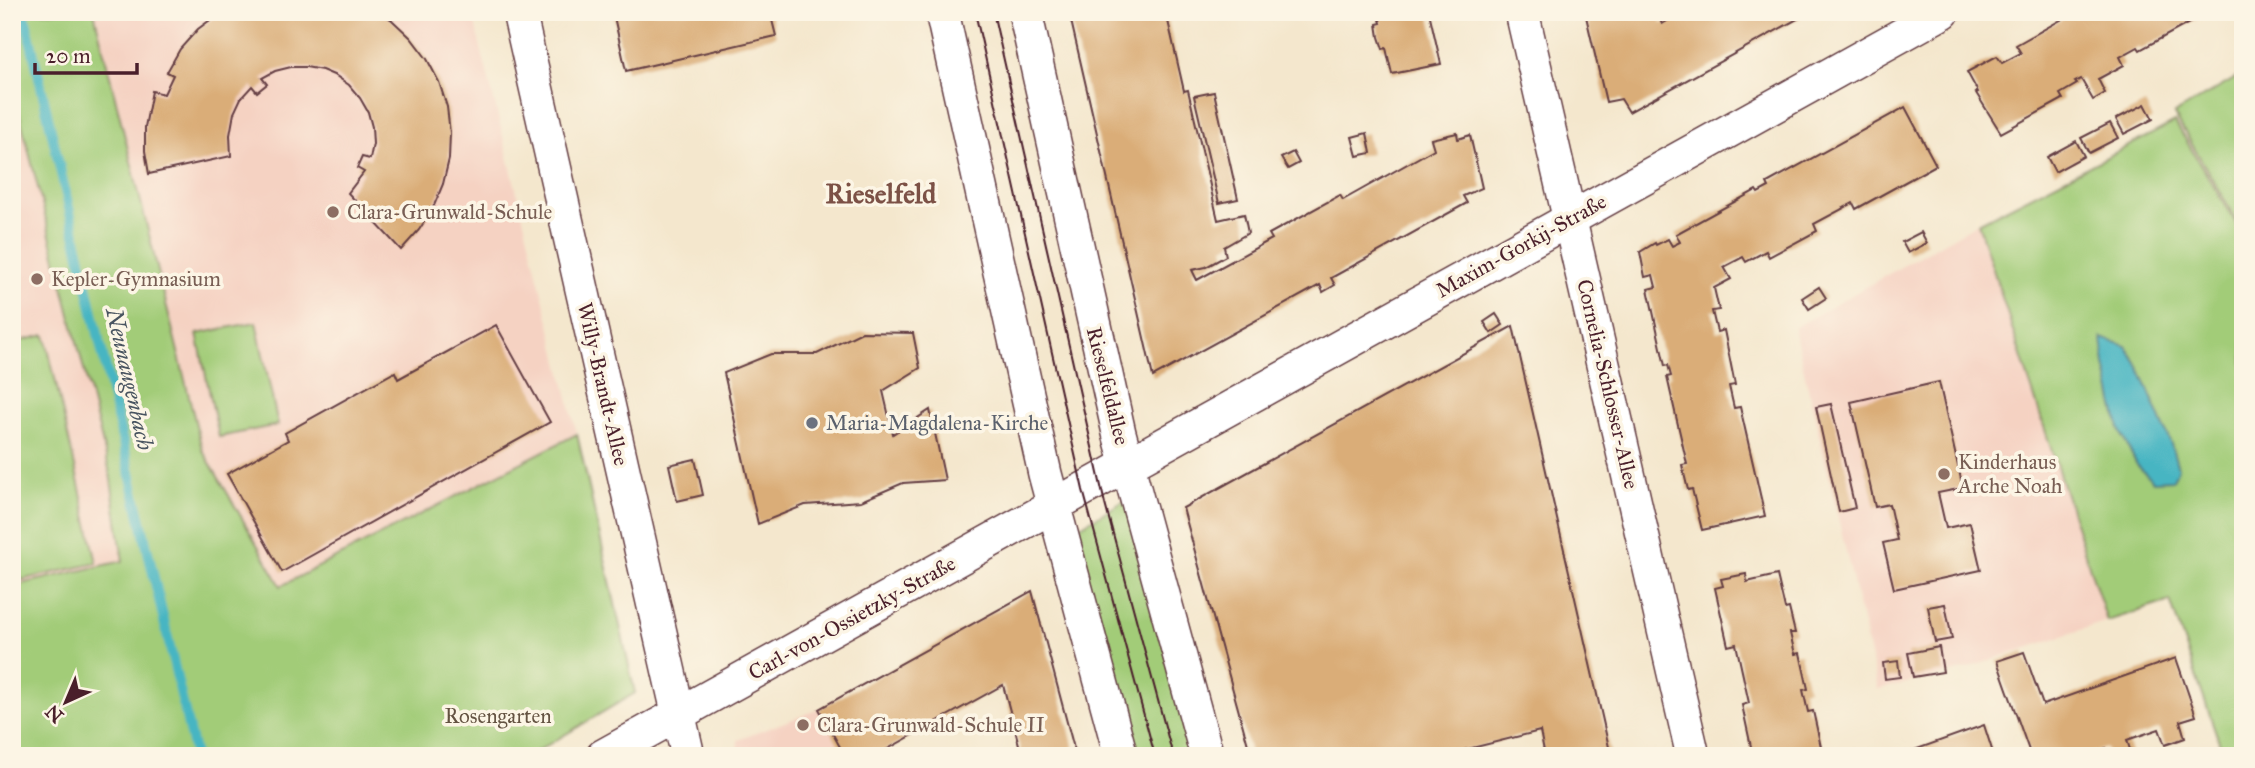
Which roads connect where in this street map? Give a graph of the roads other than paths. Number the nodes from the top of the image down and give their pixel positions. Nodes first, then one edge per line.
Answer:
1 (519, 12) edge
2 (942, 12) edge
3 (1024, 12) edge
4 (1522, 12) edge
5 (1943, 12) edge
6 (1570, 219) junction
7 (1114, 472) junction
8 (1054, 506) junction
9 (678, 715) junction
10 (603, 756) edge
11 (688, 756) edge
12 (1121, 756) edge
13 (1207, 756) edge
14 (1693, 756) edge

1 - 9 street, Willy-Brandt-Allee
2 - 8 street
3 - 7 street, Rieselfeldallee
4 - 6 street, Cornelia-Schlosser-Allee
5 - 6 street, Maxim-Gorkij-Straße
6 - 7 street, Maxim-Gorkij-Straße
6 - 14 street, Cornelia-Schlosser-Allee
7 - 8 street, Carl-von-Ossietzky-Straße
7 - 13 street, Rieselfeldallee
8 - 9 street, Carl-von-Ossietzky-Straße
8 - 12 street
9 - 10 street, Carl-von-Ossietzky-Straße
9 - 11 street, Willy-Brandt-Allee

